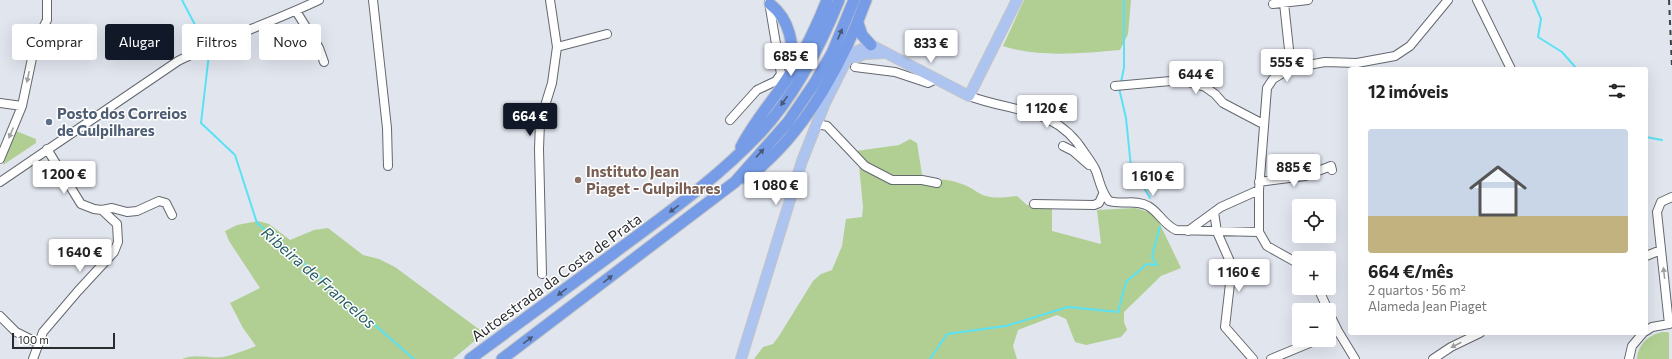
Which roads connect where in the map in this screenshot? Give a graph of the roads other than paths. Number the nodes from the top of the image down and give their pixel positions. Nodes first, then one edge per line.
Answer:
1 (47, 0) edge
2 (319, 0) edge
3 (373, 0) edge
4 (550, 0) edge
5 (827, 0) edge
6 (839, 0) edge
7 (854, 0) edge
8 (866, 0) edge
9 (1017, 0) edge
10 (1308, 0) edge
11 (1448, 0) edge
12 (1477, 0) edge
13 (769, 2) edge
14 (1284, 3) junction
15 (1274, 4) dead end
16 (296, 11) junction
17 (858, 23) junction
18 (607, 34) dead end
19 (871, 45) junction
20 (557, 47) junction
21 (884, 53) junction
22 (324, 62) dead end
23 (845, 66) junction
24 (855, 67) dead end
25 (1510, 67) edge
26 (1291, 68) junction
27 (793, 70) junction
28 (936, 80) junction
29 (1118, 86) dead end
30 (969, 96) junction
31 (0, 103) edge
32 (22, 106) junction
33 (730, 120) dead end
34 (817, 124) junction
35 (1263, 124) junction
36 (1063, 146) dead end
37 (47, 149) junction
38 (736, 157) junction
39 (0, 159) edge
40 (388, 166) dead end
41 (1332, 170) dead end
42 (1096, 171) junction
43 (0, 182) edge
44 (735, 182) junction
45 (937, 183) dead end
46 (1259, 186) junction
47 (1103, 194) junction
48 (1672, 197) edge
49 (1034, 204) dead end
50 (102, 210) junction
51 (127, 212) junction
52 (1214, 212) junction
53 (172, 215) dead end
54 (118, 224) junction
55 (1188, 231) junction
56 (1217, 232) junction
57 (1259, 232) junction
58 (1661, 250) junction
59 (1648, 255) edge
60 (1292, 260) edge
61 (542, 274) dead end
62 (0, 316) edge
63 (1336, 327) edge
64 (1648, 329) edge
65 (1338, 331) joint
66 (1476, 335) edge
67 (1640, 335) edge
68 (38, 343) junction
69 (1300, 347) edge
70 (33, 359) edge
71 (470, 359) edge
72 (502, 359) edge
73 (741, 359) edge
74 (1253, 359) edge
75 (1271, 359) edge
76 (1355, 359) edge
77 (1433, 359) edge
78 (1629, 359) edge

1 -> 32 street
2 - 16 street
3 - 40 street
4 - 20 street
5 - 27 highway
6 -> 38 highway, Autoestrada da Costa de Prata
44 -> 7 highway, Autoestrada da Costa de Prata
8 - 17 highway
9 - 30 main road
10 - 14 street
11 - 26 street
12 - 25 street
13 - 27 highway
13 - 33 street
14 - 15 street
14 - 26 street
16 - 22 street
16 - 37 street
17 - 19 highway
17 - 44 highway
18 - 20 street
19 - 21 main road
19 - 23 main road
20 - 61 street
21 - 23 main road
21 - 28 main road
23 - 34 main road
24 - 28 street
26 - 35 street
27 - 38 highway
28 - 30 main road
29 - 35 street
30 - 42 street
31 - 32 street
32 -> 39 street
34 - 45 street
34 - 73 main road
35 - 46 street
36 - 42 street
37 - 43 street
37 - 50 street
38 -> 71 highway, Autoestrada da Costa de Prata
41 - 46 street
42 - 47 street
72 -> 44 highway, Autoestrada da Costa de Prata
46 - 52 street
46 - 57 street
47 - 49 street
47 - 55 street
48 - 58 street
50 - 51 street
50 - 54 street
51 - 53 street
51 - 54 street
52 - 55 street
52 - 56 street
54 - 68 street
55 - 56 street
56 - 57 street
56 - 74 street
57 - 60 street
58 - 59 street
64 -> 58 street
62 - 68 street
63 - 65 street
65 - 76 street
66 -> 77 street
67 - 78 street
68 - 70 street
69 - 75 street

